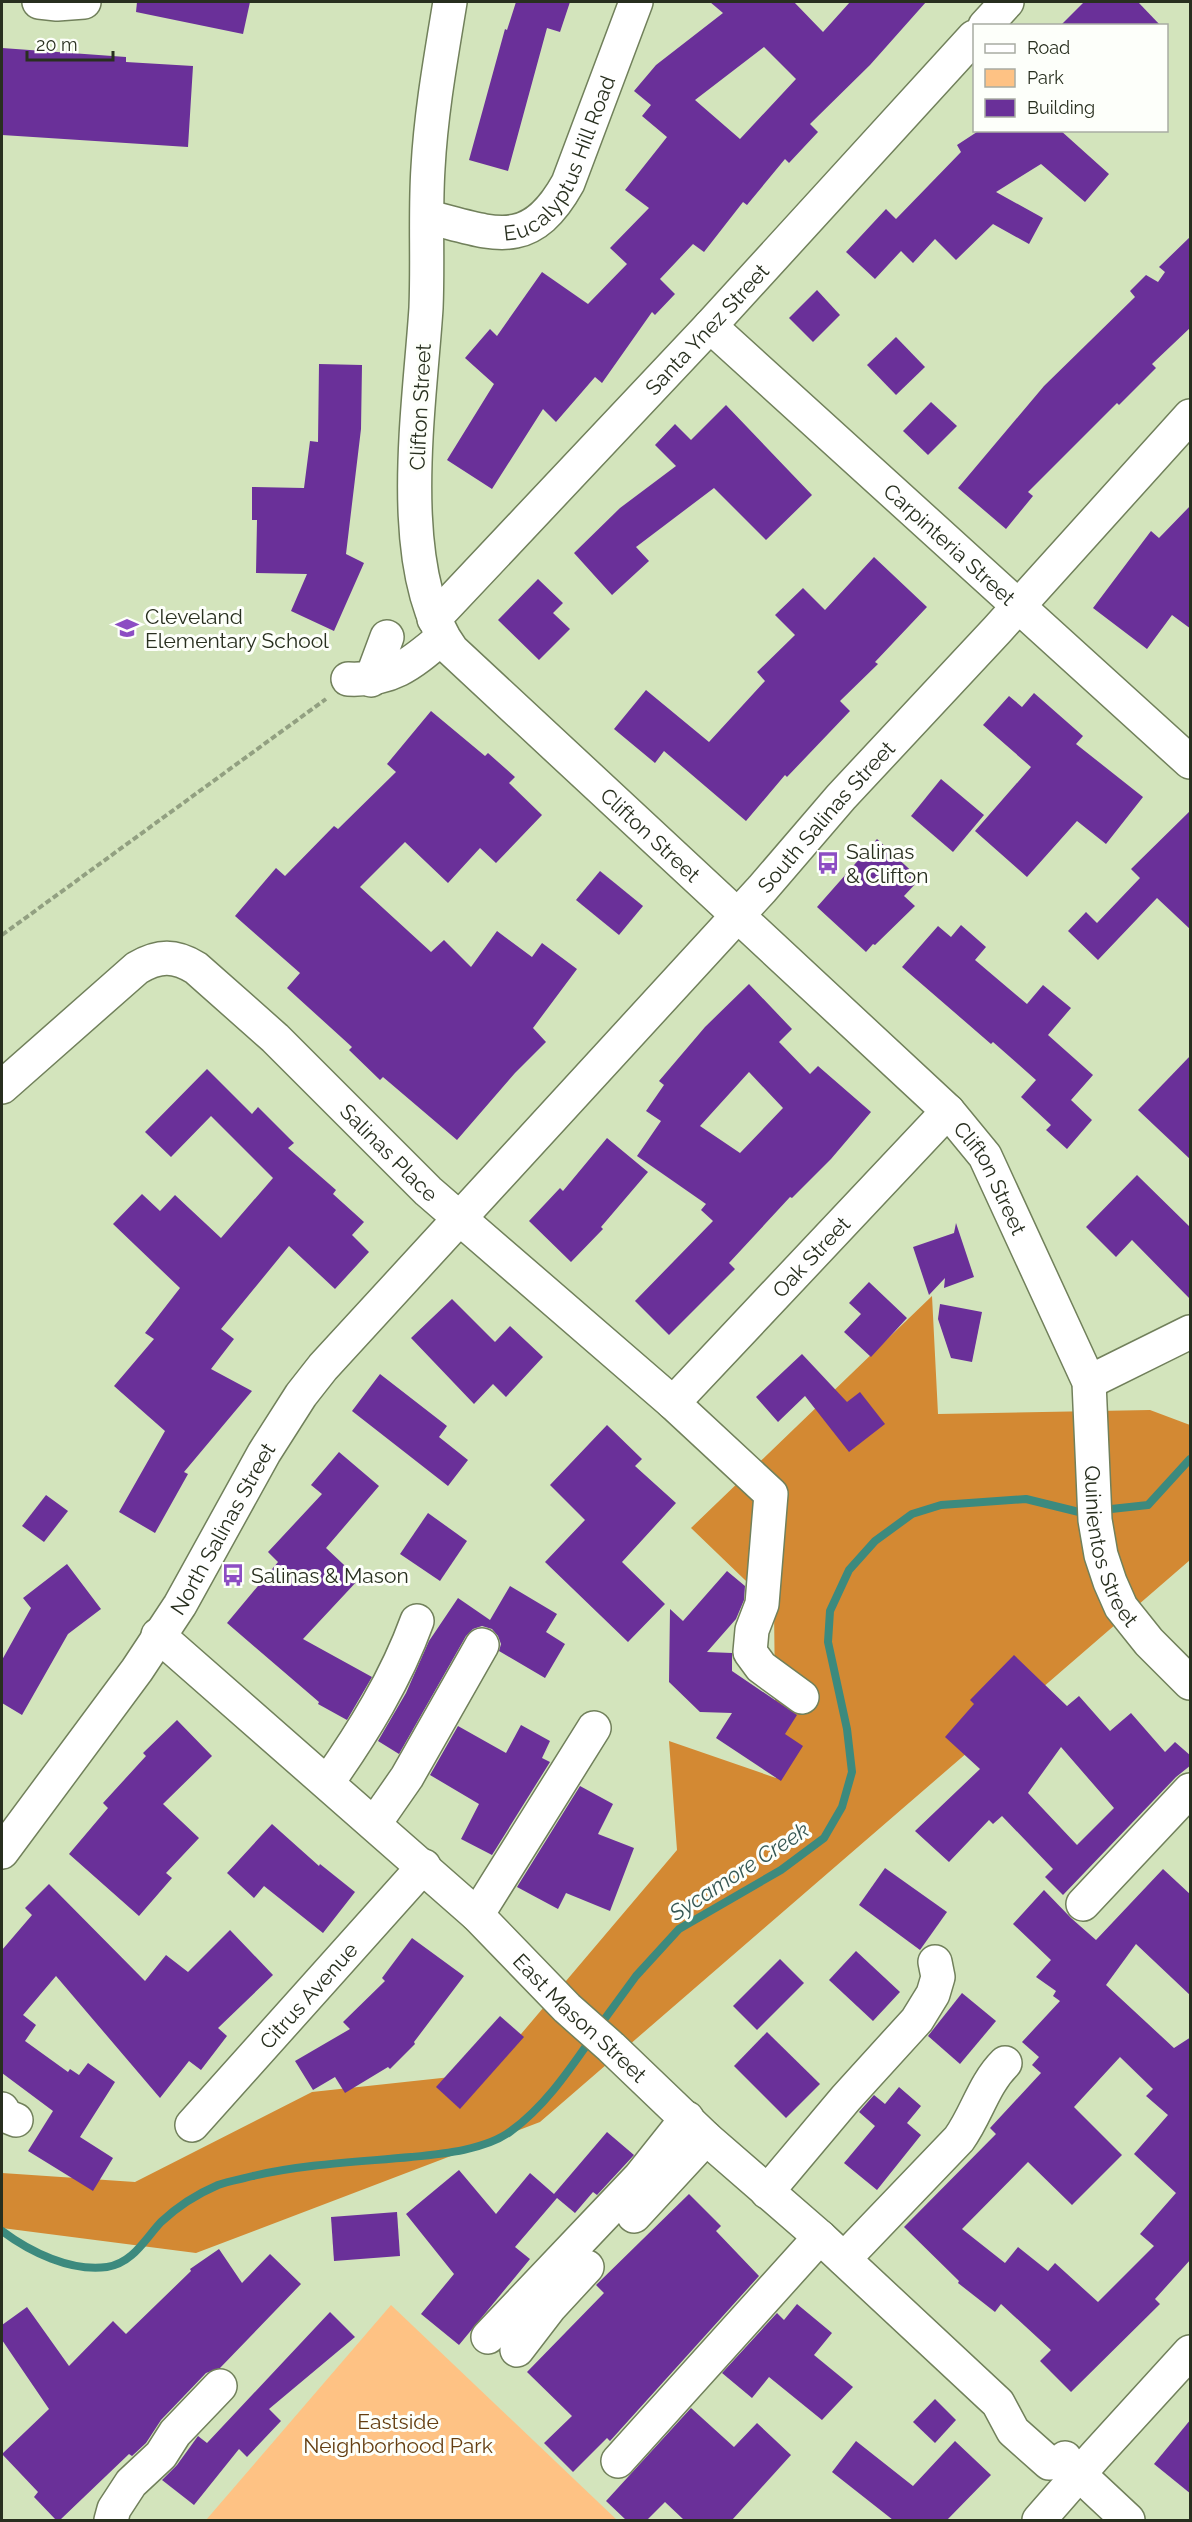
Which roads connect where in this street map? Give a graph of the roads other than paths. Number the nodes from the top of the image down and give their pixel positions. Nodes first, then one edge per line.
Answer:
1 (39, 2) edge
2 (84, 2) edge
3 (450, 2) edge
4 (636, 2) edge
5 (1007, 2) edge
6 (987, 24) edge
7 (973, 39) edge
8 (428, 217) junction
9 (710, 326) junction
10 (1191, 416) edge
11 (1019, 607) junction
12 (438, 628) junction
13 (387, 637) dead end
14 (1191, 762) edge
15 (738, 915) junction
16 (2, 1087) edge
17 (948, 1111) junction
18 (460, 1218) junction
19 (1191, 1332) edge
20 (1089, 1382) junction
21 (673, 1403) junction
22 (417, 1621) dead end
23 (158, 1635) junction
24 (482, 1645) dead end
25 (1191, 1683) edge
26 (802, 1697) dead end
27 (594, 1728) dead end
28 (328, 1782) junction
29 (1191, 1790) edge
30 (375, 1823) junction
31 (2, 1852) edge
32 (424, 1866) junction
33 (1083, 1904) dead end
34 (477, 1915) junction
35 (935, 1962) dead end
36 (1005, 2062) dead end
37 (192, 2125) dead end
38 (696, 2128) junction
39 (767, 2192) junction
40 (820, 2237) junction
41 (844, 2259) junction
42 (503, 2344) dead end
43 (1191, 2352) edge
44 (220, 2386) dead end
45 (618, 2461) dead end
46 (1072, 2468) junction
47 (111, 2520) edge
48 (1039, 2520) edge
49 (1128, 2520) edge

1 - 2 street
3 - 8 street
4 - 8 street, Eucalyptus Hill Road
5 - 6 street
7 - 9 street, Santa Ynez Street
8 - 12 street, Clifton Street
9 - 11 street, Carpinteria Street
9 - 12 street, Santa Ynez Street
10 - 11 street, South Salinas Street
11 - 14 street, Carpinteria Street
11 - 15 street, South Salinas Street
12 - 13 street, Santa Ynez Street
12 - 15 street, Clifton Street
15 - 17 street, Clifton Street
15 - 18 street, South Salinas Street
16 - 18 street, Salinas Place
17 - 20 street, Clifton Street
17 - 21 street, Oak Street
18 - 21 street, Salinas Place
18 - 23 street, North Salinas Street
19 - 20 street
20 - 25 street, Quinientos Street
21 - 26 street, Salinas Place
22 - 28 street
23 - 28 street, East Mason Street
23 - 31 street, North Salinas Street
24 - 30 street
27 - 34 street
28 - 30 street, East Mason Street
29 - 33 street
30 - 32 street, East Mason Street
32 - 34 street, East Mason Street
32 - 37 street, Citrus Avenue
34 - 38 street, East Mason Street
35 - 39 street
36 - 41 street
38 - 39 street, East Mason Street
38 - 42 street
39 - 40 street, East Mason Street
40 - 41 street, East Mason Street
40 - 45 street
41 - 46 street, East Mason Street
43 - 46 street
44 - 47 street
46 - 48 street
46 - 49 street, East Mason Street

